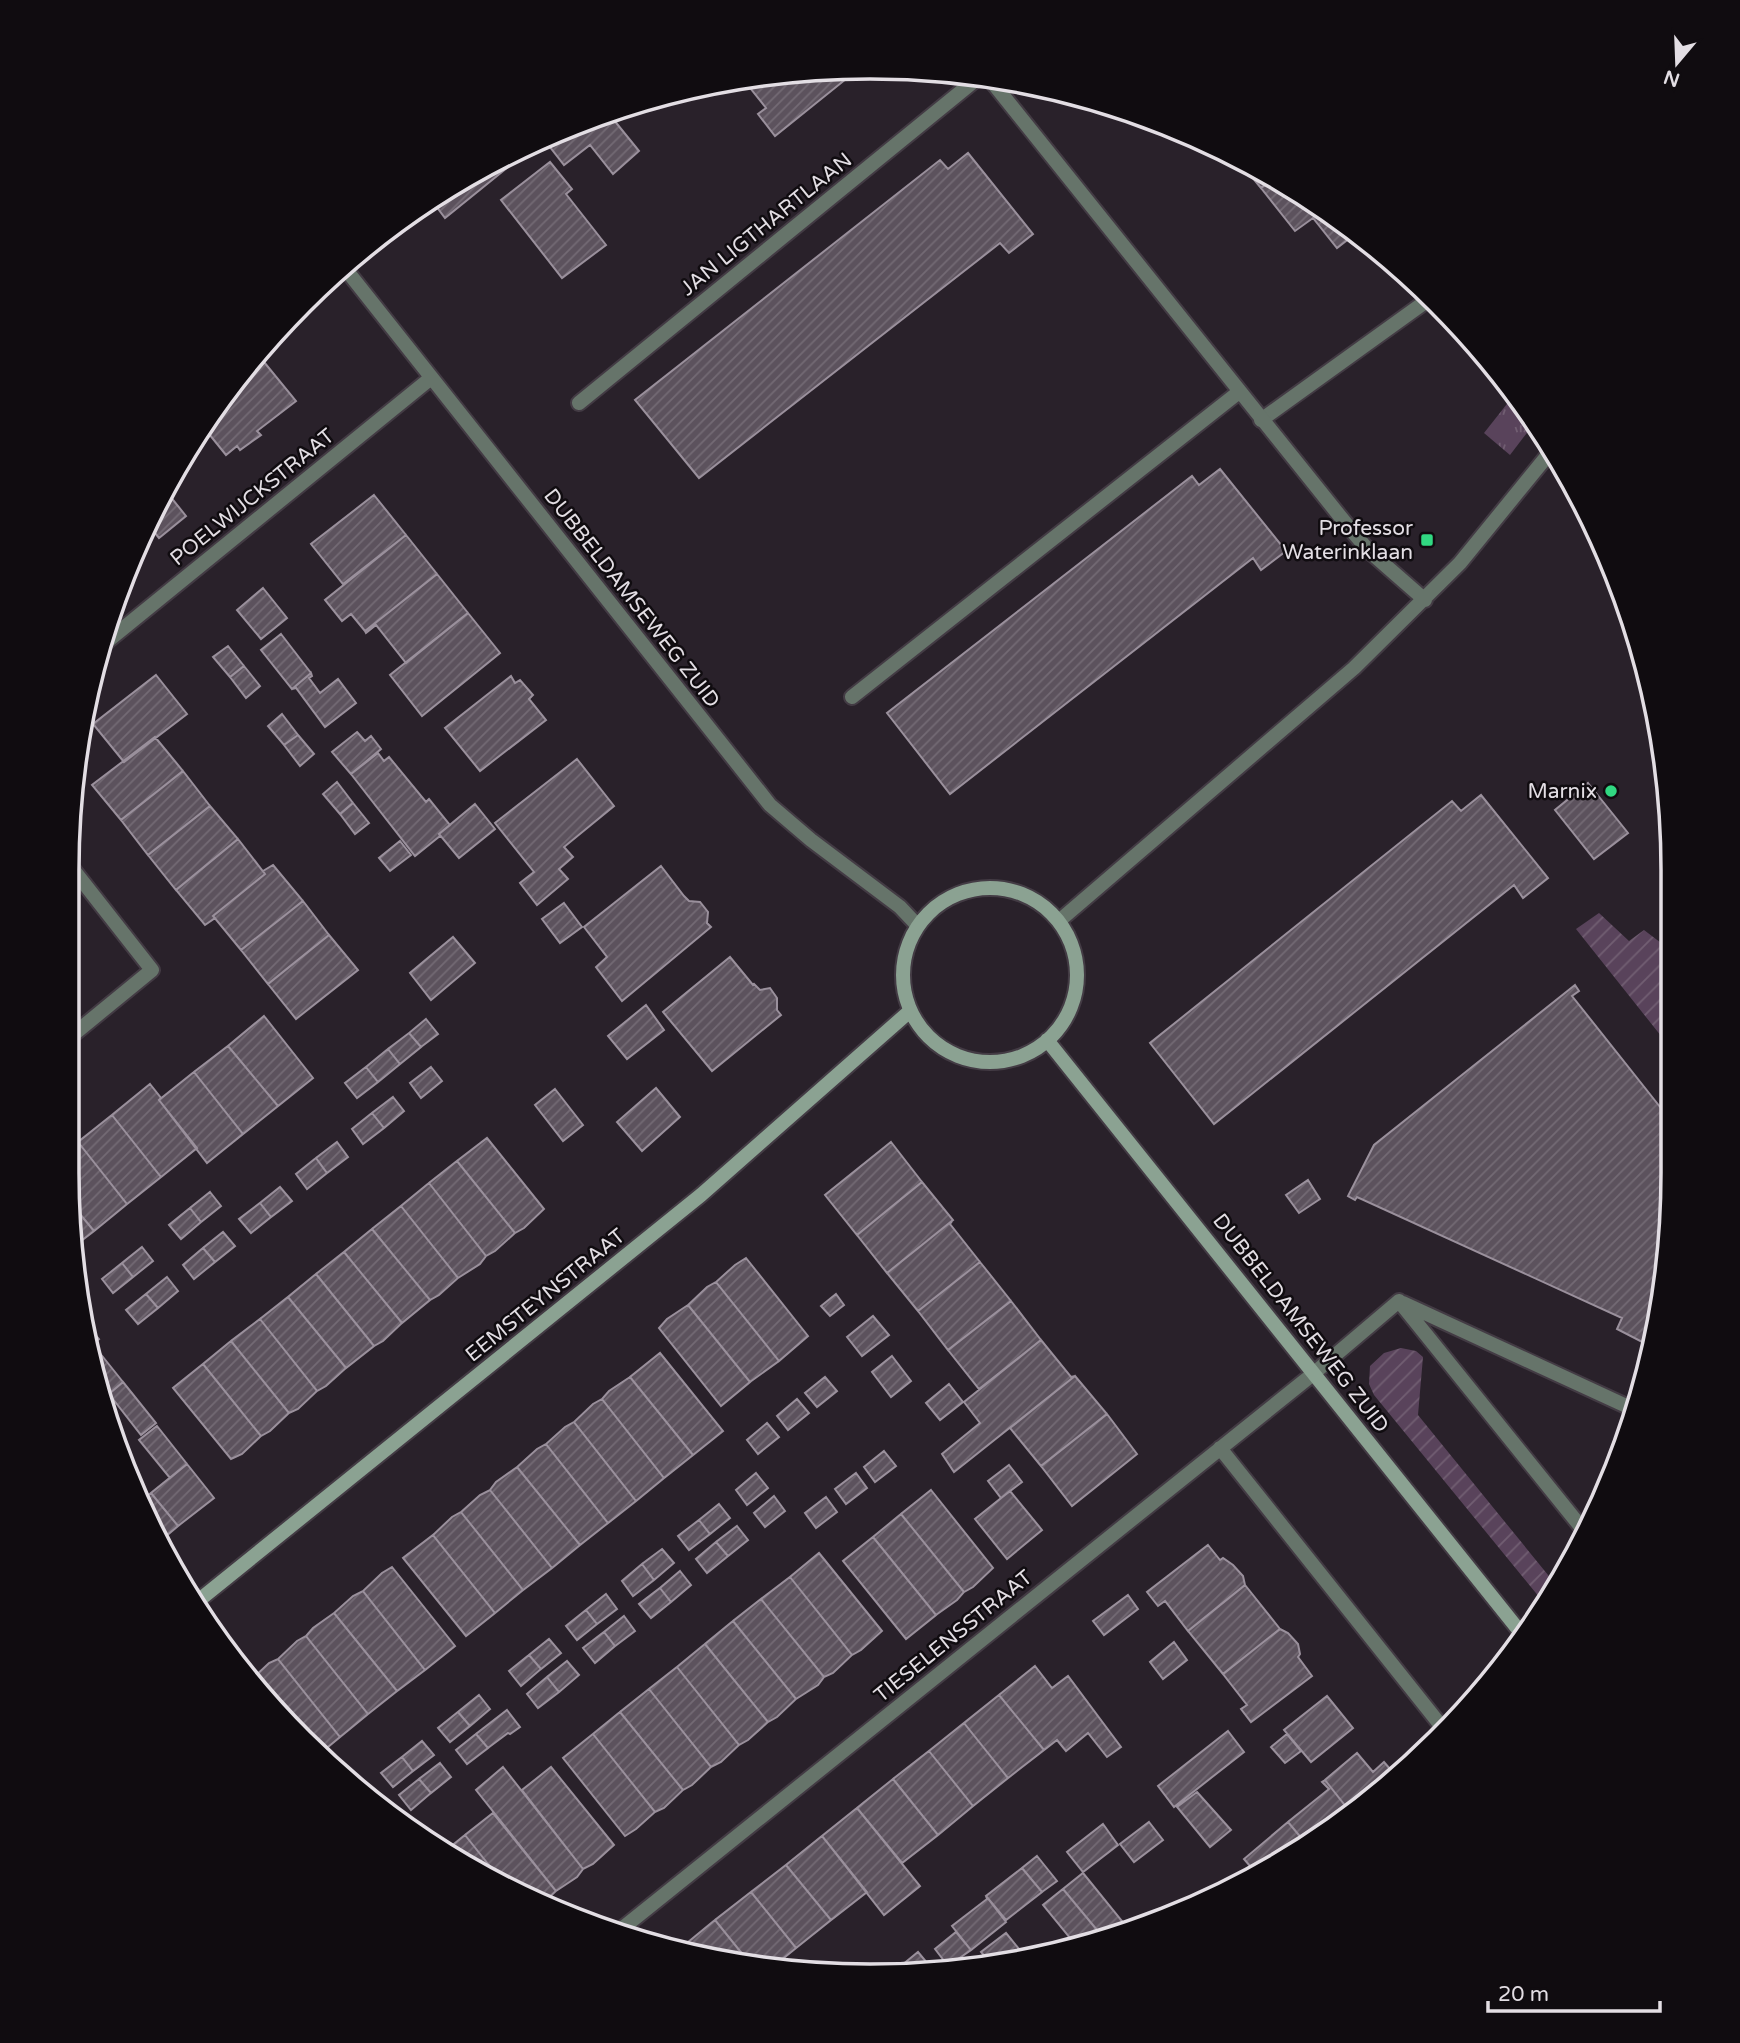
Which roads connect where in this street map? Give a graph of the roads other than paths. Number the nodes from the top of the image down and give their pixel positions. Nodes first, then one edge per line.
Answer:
1 (969, 85) edge
2 (999, 90) edge
3 (349, 274) edge
4 (1422, 304) edge
5 (431, 378) junction
6 (1239, 392) junction
7 (579, 402) dead end
8 (1261, 420) junction
9 (1545, 458) edge
10 (1425, 600) junction
11 (115, 635) edge
12 (852, 697) dead end
13 (79, 877) edge
14 (1059, 921) junction
15 (917, 925) junction
16 (910, 1011) junction
17 (79, 1030) edge
18 (1047, 1040) junction
19 (1399, 1301) junction
20 (1313, 1374) junction
21 (1626, 1406) edge
22 (1220, 1448) junction
23 (1579, 1525) edge
24 (202, 1597) edge
25 (1517, 1628) edge
26 (1438, 1722) edge
27 (625, 1925) edge

1 - 7 street, JAN LIGTHARTLAAN
2 - 6 street
3 - 5 street, DUBBELDAMSEWEG ZUID
4 - 8 street
5 - 11 street, POELWIJCKSTRAAT
5 - 15 street, DUBBELDAMSEWEG ZUID
6 - 8 street
6 - 12 street
8 - 10 street
9 - 10 street
10 - 14 street
13 - 17 street
14 - 15 street
14 - 18 street
15 - 16 street
16 - 18 street
16 - 24 street, EEMSTEYNSTRAAT
18 - 20 street, DUBBELDAMSEWEG ZUID
19 - 20 street, TIESELENSSTRAAT
19 - 21 street
19 - 23 street
20 - 22 street, TIESELENSSTRAAT
20 - 25 street, DUBBELDAMSEWEG ZUID
22 - 26 street
22 - 27 street, TIESELENSSTRAAT

